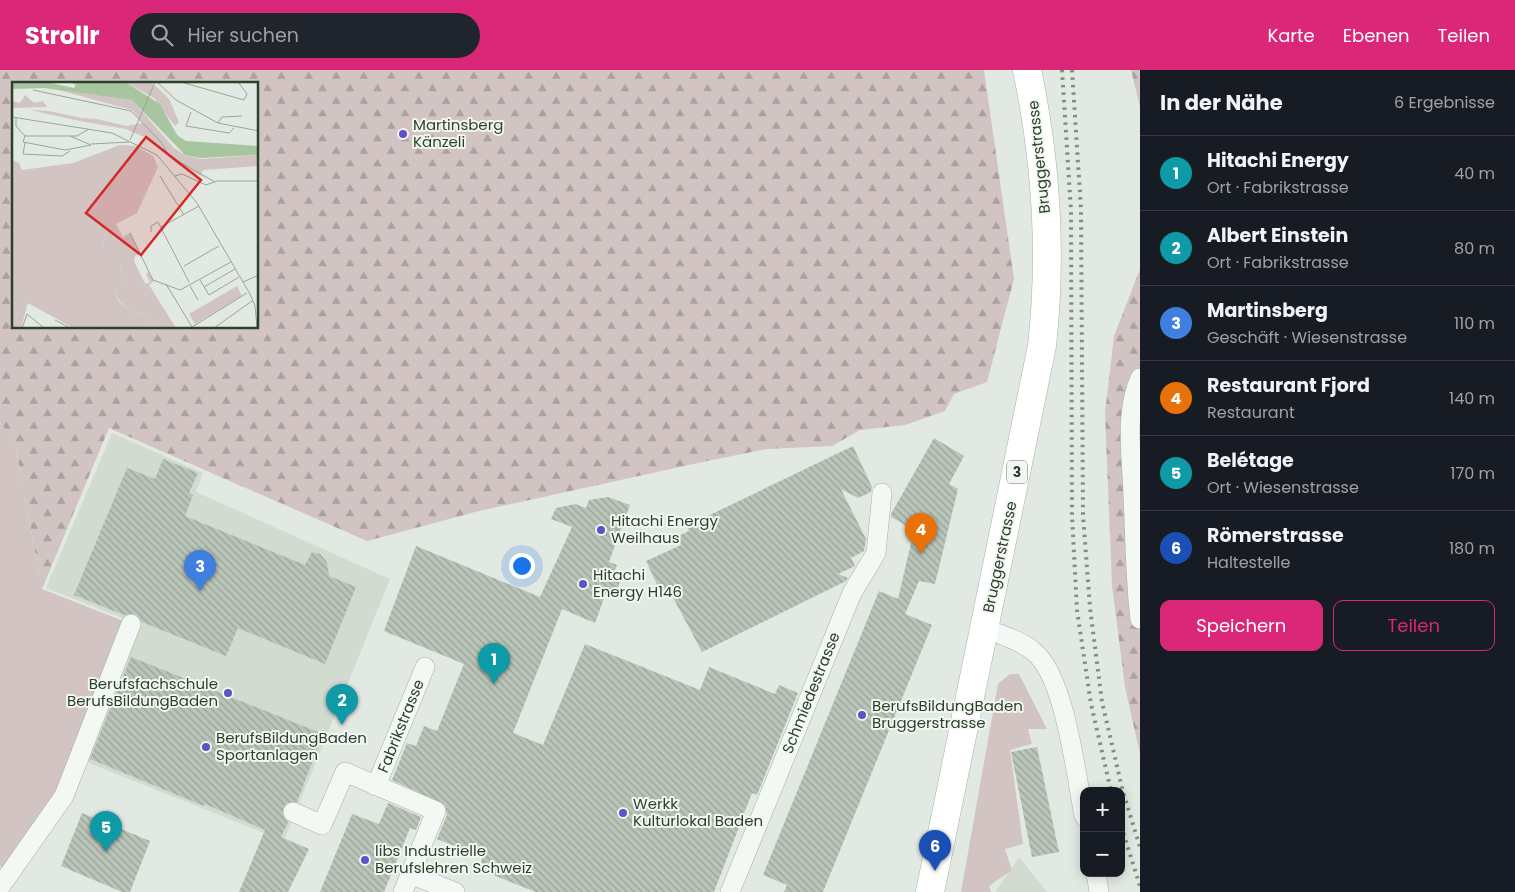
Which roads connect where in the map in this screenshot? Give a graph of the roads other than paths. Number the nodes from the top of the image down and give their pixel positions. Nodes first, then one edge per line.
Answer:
1 (1027, 70) edge
2 (1140, 378) edge
3 (882, 493) dead end
4 (1140, 619) edge
5 (131, 624) dead end
6 (985, 628) junction
7 (425, 667) dead end
8 (376, 786) junction
9 (1080, 797) edge
10 (292, 812) dead end
11 (410, 874) junction
12 (1097, 877) edge
13 (0, 887) edge
14 (403, 892) edge
15 (455, 892) edge
16 (730, 892) edge
17 (930, 892) edge
18 (1099, 892) edge

1 - 6 main road, Bruggerstrasse / 3
2 - 4 street
3 - 16 street, Schmiedestrasse
5 - 13 street
6 - 9 street
6 - 17 main road, Bruggerstrasse / 3
7 - 8 street, Fabrikstrasse
8 - 10 street, Fabrikstrasse
8 - 11 street, Fabrikstrasse
11 - 14 street, Fabrikstrasse
11 - 15 street
12 - 18 street

